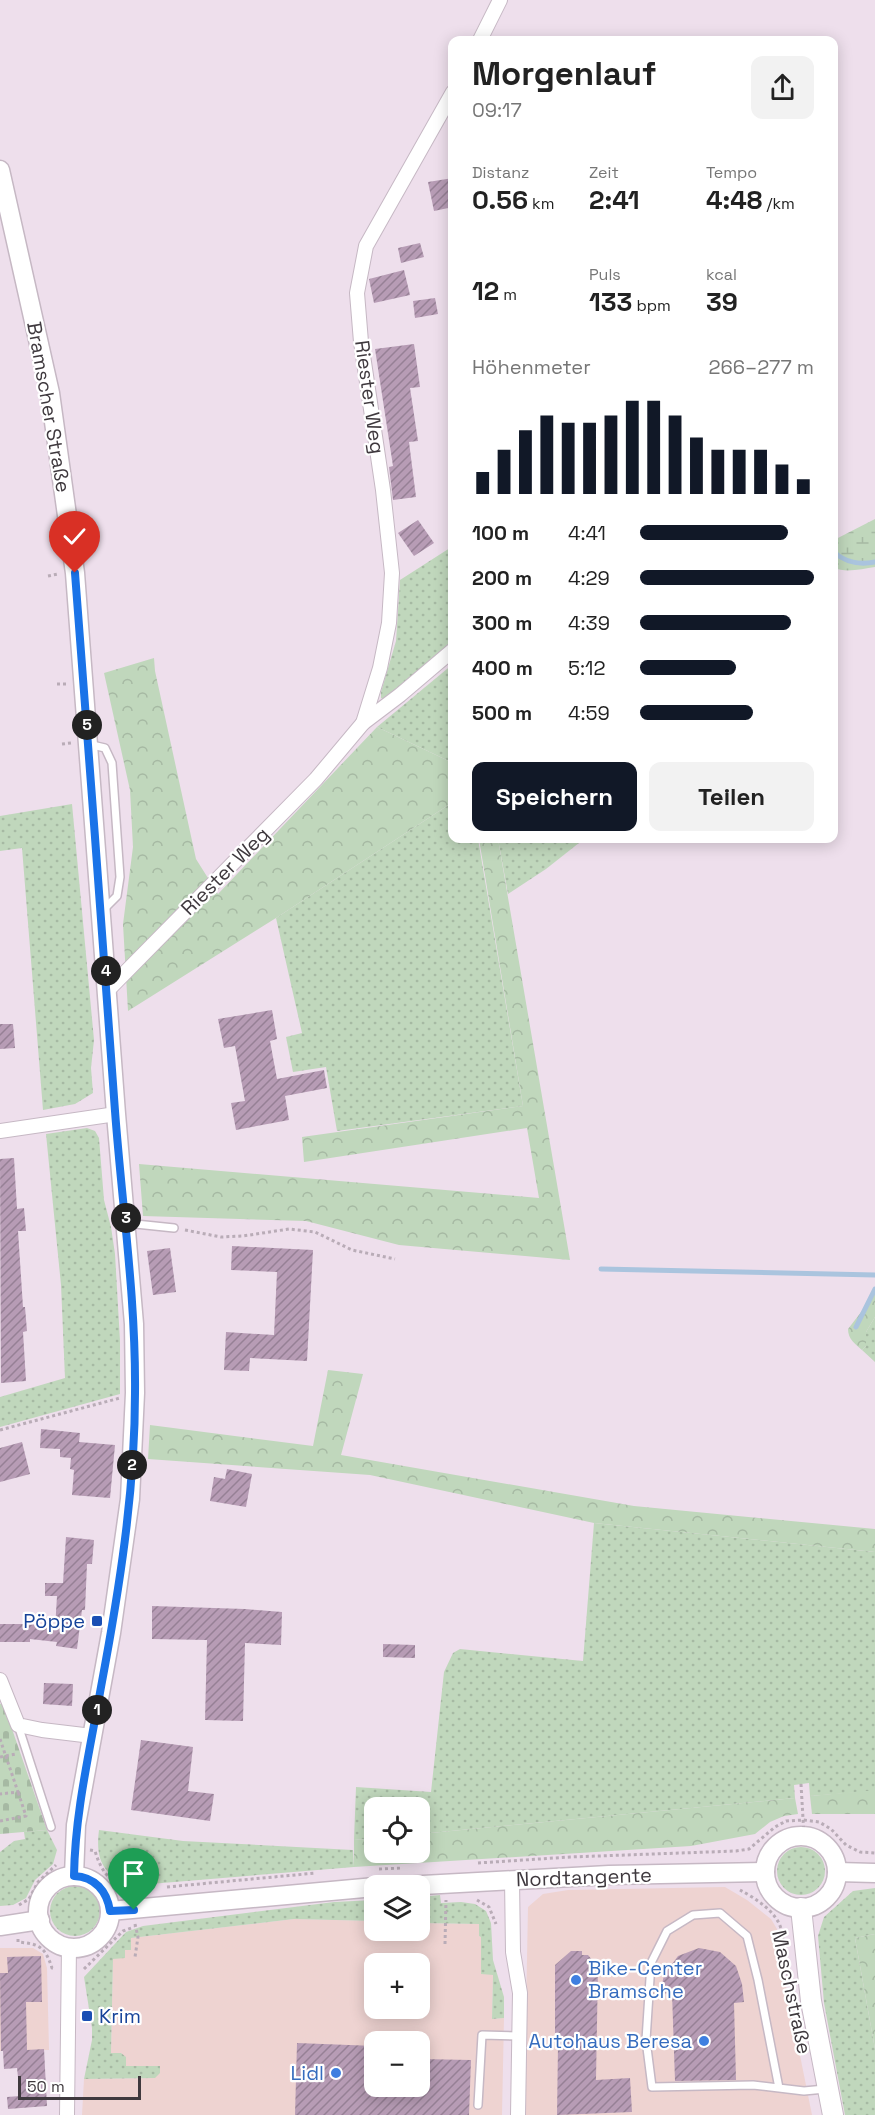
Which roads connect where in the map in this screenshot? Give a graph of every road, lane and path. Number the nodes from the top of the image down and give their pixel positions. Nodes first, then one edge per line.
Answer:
1 (500, 0) edge
2 (482, 36) edge
3 (448, 101) edge
4 (0, 170) edge
5 (448, 654) edge
6 (363, 723) junction
7 (108, 990) junction
8 (116, 1114) junction
9 (0, 1131) edge
10 (126, 1223) junction
11 (174, 1228) joint
12 (395, 1259) dead end
13 (135, 1393) junction
14 (0, 1430) edge
15 (0, 1680) edge
16 (18, 1725) junction
17 (92, 1736) junction
18 (0, 1739) edge
19 (26, 1750) junction
20 (6, 1756) junction
21 (0, 1757) edge
22 (801, 1784) dead end
23 (18, 1792) junction
24 (0, 1794) edge
25 (0, 1821) edge
26 (51, 1827) dead end
27 (804, 1828) junction
28 (95, 1851) dead end
29 (875, 1853) edge
30 (58, 1858) dead end
31 (478, 1863) dead end
32 (736, 1872) junction
33 (765, 1872) junction
34 (837, 1872) junction
35 (326, 1873) dead end
36 (875, 1873) edge
37 (74, 1876) junction
38 (430, 1877) edge
39 (364, 1879) edge
40 (512, 1879) junction
41 (166, 1887) dead end
42 (133, 1892) dead end
43 (453, 1898) dead end
44 (469, 1899) dead end
45 (14, 1908) dead end
46 (801, 1908) junction
47 (110, 1911) junction
48 (40, 1920) junction
49 (0, 1926) edge
50 (496, 1935) dead end
51 (18, 1942) dead end
52 (446, 1944) dead end
53 (69, 1947) junction
54 (135, 1957) dead end
55 (52, 1968) dead end
56 (84, 1969) dead end
57 (791, 1987) dead end
58 (519, 2036) junction
59 (779, 2088) junction
60 (828, 2089) junction
61 (478, 2105) dead end
62 (68, 2115) edge
63 (518, 2115) edge
64 (833, 2115) edge

1 - 2 street
3 - 6 street, Riester Weg
4 - 7 street, Bramscher Straße
5 - 6 street, Riester Weg
6 - 7 street, Riester Weg
7 - 8 street, Bramscher Straße
8 - 9 street
8 - 10 street, Bramscher Straße
10 - 11 lane
10 - 13 street, Bramscher Straße
11 - 12 path
13 - 14 path
13 - 17 street, Bramscher Straße
15 - 16 street
16 - 17 street
16 - 19 lane
17 - 37 street, Bramscher Straße
18 - 20 path
19 - 20 path
19 - 26 lane
20 - 21 path
20 - 23 path
22 - 27 path
23 - 24 path
23 - 25 path
27 - 29 path
27 - 31 path
27 - 33 street
27 - 34 street
28 - 42 path
30 - 45 path
32 - 33 street, Nordtangente
32 - 40 street, Nordtangente
32 - 57 path, Maschstraße
33 - 46 street
34 - 36 street
34 - 46 street
35 - 41 path
37 - 47 street
37 - 48 street
38 - 40 street, Nordtangente
39 - 47 street
40 - 58 street
43 - 52 path
44 - 50 path
46 - 60 main road, Maschstraße
47 - 53 street
48 - 49 street
48 - 53 street
51 - 55 path
53 - 62 street
54 - 56 path
58 - 61 lane
58 - 63 street
59 - 59 lane
59 - 60 lane
60 - 64 main road, Maschstraße

